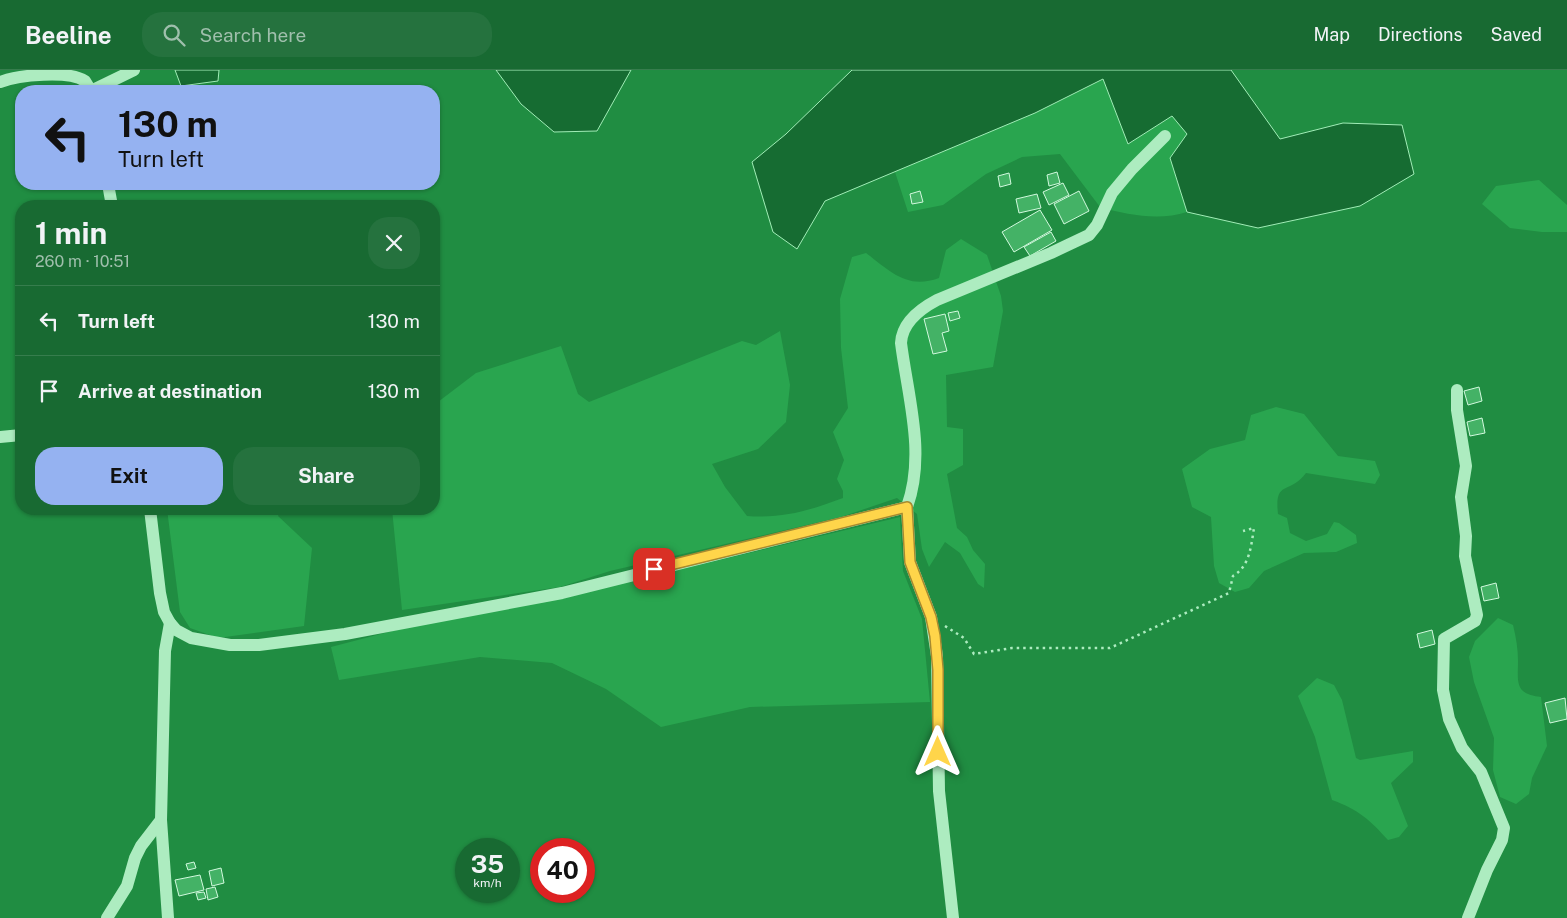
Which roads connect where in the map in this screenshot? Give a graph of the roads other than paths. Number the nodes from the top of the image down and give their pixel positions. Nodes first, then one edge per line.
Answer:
1 (134, 70) edge
2 (0, 82) edge
3 (87, 85) edge
4 (103, 85) edge
5 (1165, 136) dead end
6 (1457, 390) dead end
7 (15, 436) edge
8 (0, 437) edge
9 (907, 507) junction
10 (151, 515) edge
11 (170, 623) junction
12 (161, 820) junction
13 (107, 918) edge
14 (168, 918) edge
15 (953, 918) edge
16 (1468, 918) edge

1 - 4 street
2 - 3 street
5 - 9 street
6 - 16 street
7 - 8 street
9 - 11 street
9 - 15 street
10 - 11 street
11 - 12 street
12 - 13 street
12 - 14 street

